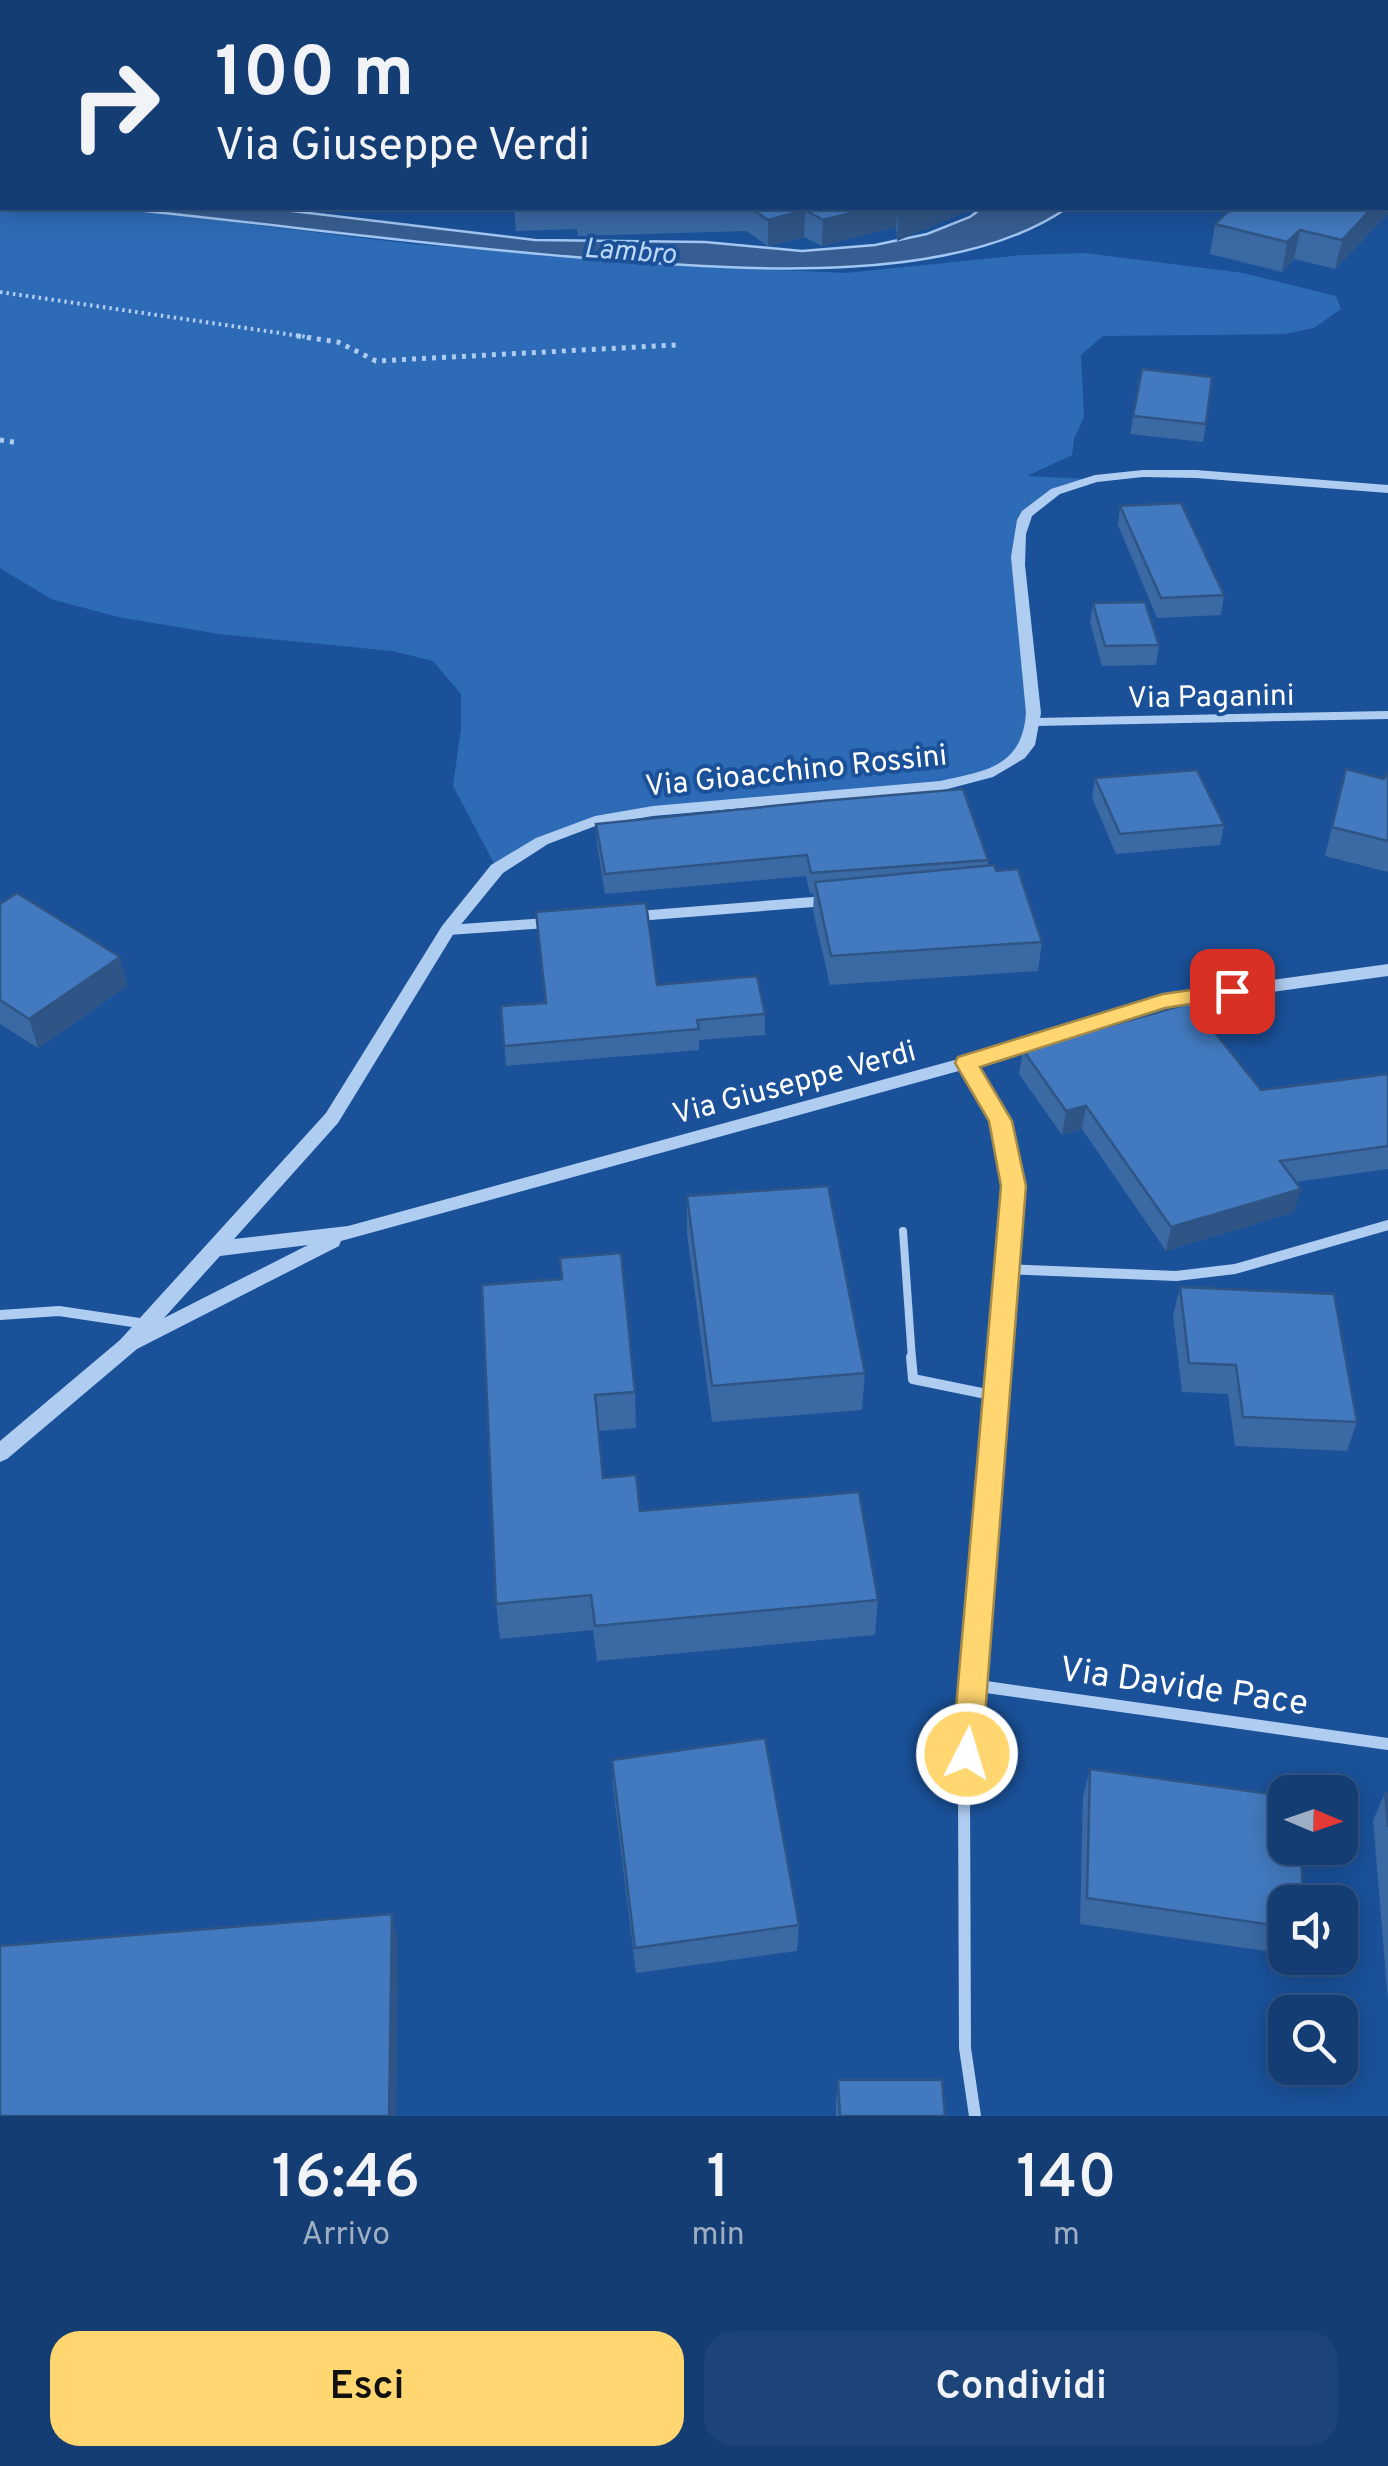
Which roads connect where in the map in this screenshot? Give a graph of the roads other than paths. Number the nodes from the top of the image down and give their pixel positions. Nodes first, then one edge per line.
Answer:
1 (1388, 488) edge
2 (1388, 715) edge
3 (1035, 722) junction
4 (845, 900) edge
5 (626, 917) edge
6 (567, 921) edge
7 (448, 930) junction
8 (1388, 970) edge
9 (966, 1063) junction
10 (1388, 1225) edge
11 (903, 1231) dead end
12 (348, 1233) junction
13 (214, 1249) junction
14 (1006, 1269) junction
15 (0, 1315) edge
16 (146, 1324) junction
17 (127, 1346) junction
18 (996, 1396) junction
19 (0, 1453) edge
20 (972, 1685) junction
21 (1388, 1744) edge
22 (975, 2116) edge

1 - 3 street
2 - 3 street, Via Paganini
3 - 7 street, Via Gioacchino Rossini
4 - 5 street
6 - 7 street
7 - 13 street, Via Gioacchino Rossini
8 - 9 street, Via Giuseppe Verdi
9 - 12 street, Via Giuseppe Verdi
9 - 14 street
10 - 14 street
11 - 18 lane
12 - 13 street, Via Giuseppe Verdi
12 - 17 street
13 - 16 street, Via Gioacchino Rossini
14 - 18 street
15 - 16 street
16 - 17 street, Via Gioacchino Rossini
17 - 19 street
18 - 20 street
20 - 21 street, Via Davide Pace
20 - 22 street

